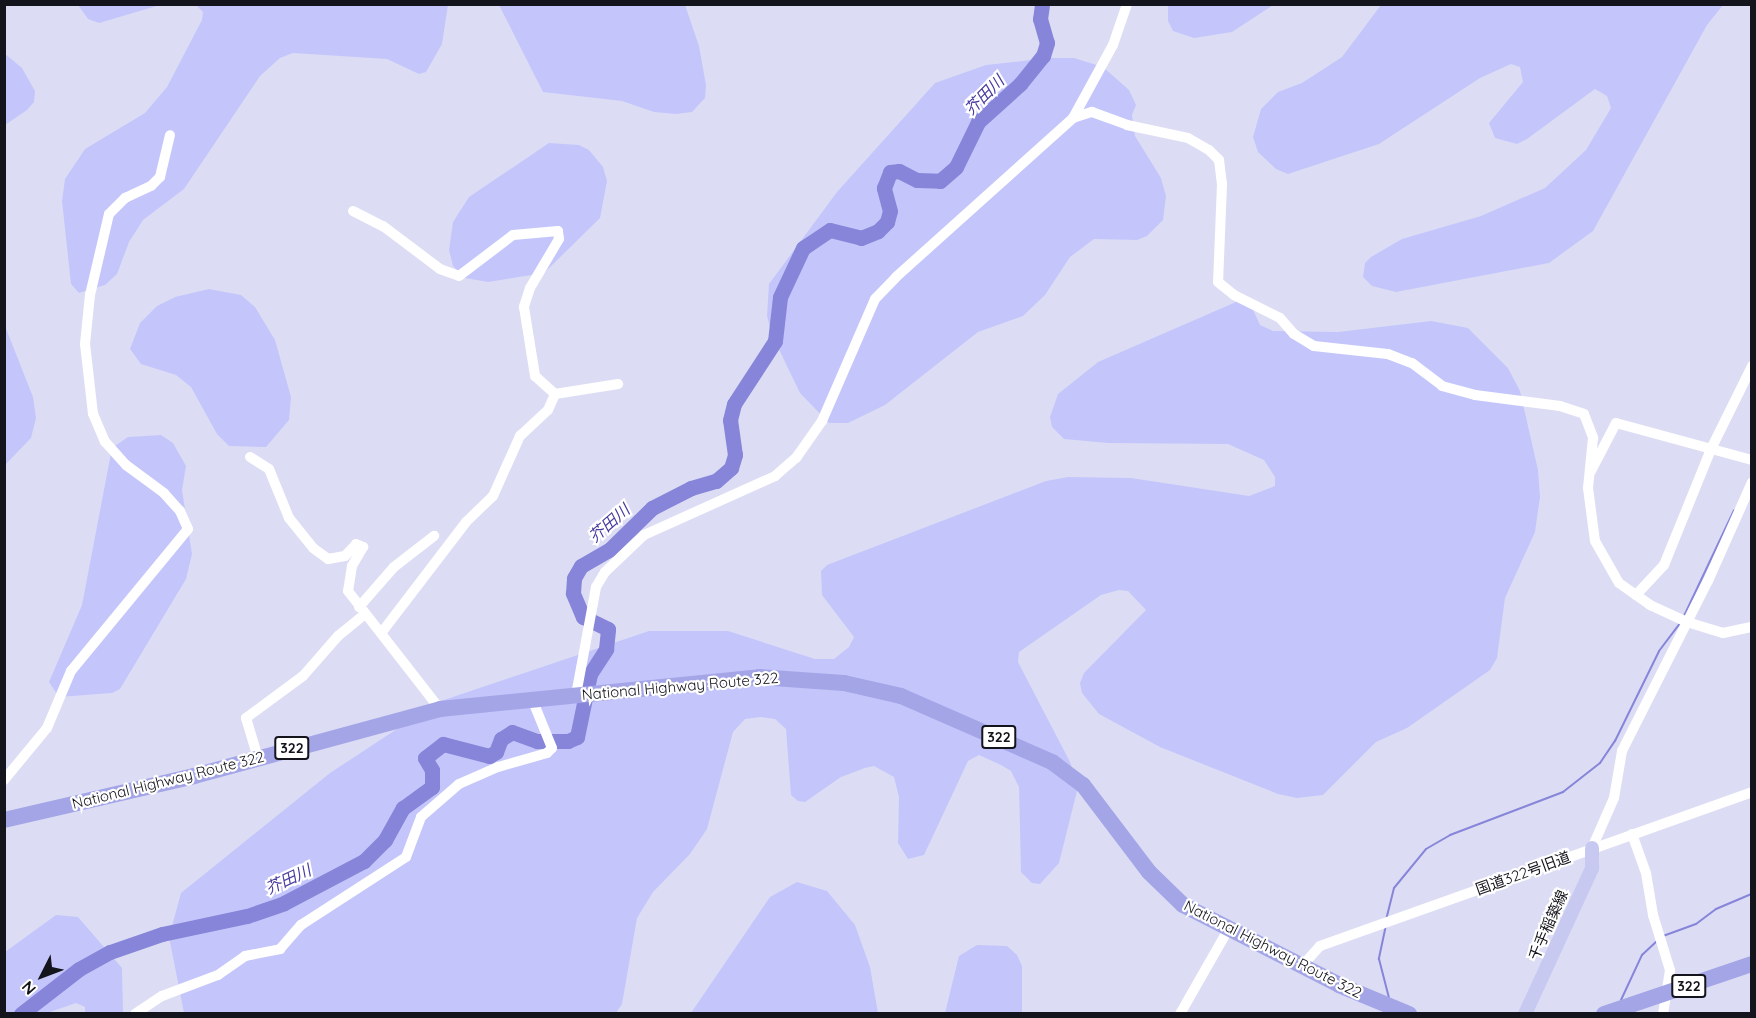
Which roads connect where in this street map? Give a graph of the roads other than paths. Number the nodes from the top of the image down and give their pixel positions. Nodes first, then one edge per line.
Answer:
1 (1127, 4) edge
2 (1073, 118) junction
3 (170, 135) dead end
4 (353, 212) dead end
5 (1752, 366) edge
6 (618, 384) dead end
7 (555, 394) junction
8 (1711, 449) junction
9 (250, 457) dead end
10 (1752, 460) edge
11 (1591, 471) junction
12 (1752, 482) edge
13 (445, 549) junction
14 (1636, 595) junction
15 (362, 611) junction
16 (1687, 622) junction
17 (1752, 627) edge
18 (382, 632) junction
19 (579, 695) junction
20 (532, 699) junction
21 (440, 709) junction
22 (258, 758) junction
23 (4, 780) edge
24 (1752, 792) edge
25 (4, 820) edge
26 (1632, 834) junction
27 (1592, 848) junction
28 (1228, 930) junction
29 (1302, 966) junction
30 (1751, 966) edge
31 (1667, 995) junction
32 (1405, 1013) edge
33 (1606, 1013) edge
34 (135, 1014) edge
35 (1180, 1014) edge
36 (1525, 1014) edge
37 (1663, 1014) edge

1 - 2 street
2 - 11 street
2 - 19 street
3 - 23 street
4 - 7 street
5 - 8 street
6 - 7 street
7 - 13 street
8 - 10 street
8 - 11 street
8 - 14 street
9 - 15 street
11 - 14 street
12 - 16 street
13 - 15 street
13 - 18 street
14 - 16 street
15 - 18 street
15 - 22 street
16 - 17 street
16 - 27 street
18 - 21 street
19 - 20 highway, National Highway Route 322 / 322
19 - 28 highway, National Highway Route 322 / 322
20 - 21 highway, National Highway Route 322 / 322
20 - 34 street
21 - 22 highway, National Highway Route 322 / 322
22 - 25 highway, National Highway Route 322 / 322
24 - 26 street, 国道322号旧道
26 - 27 street, 国道322号旧道
26 - 31 street
27 - 29 street, 国道322号旧道
27 - 36 main road, 千手稲築線
28 - 29 highway, National Highway Route 322 / 322
28 - 35 street
29 - 32 highway, National Highway Route 322 / 322
30 - 31 highway, 322
31 - 33 highway, 322
31 - 37 street

